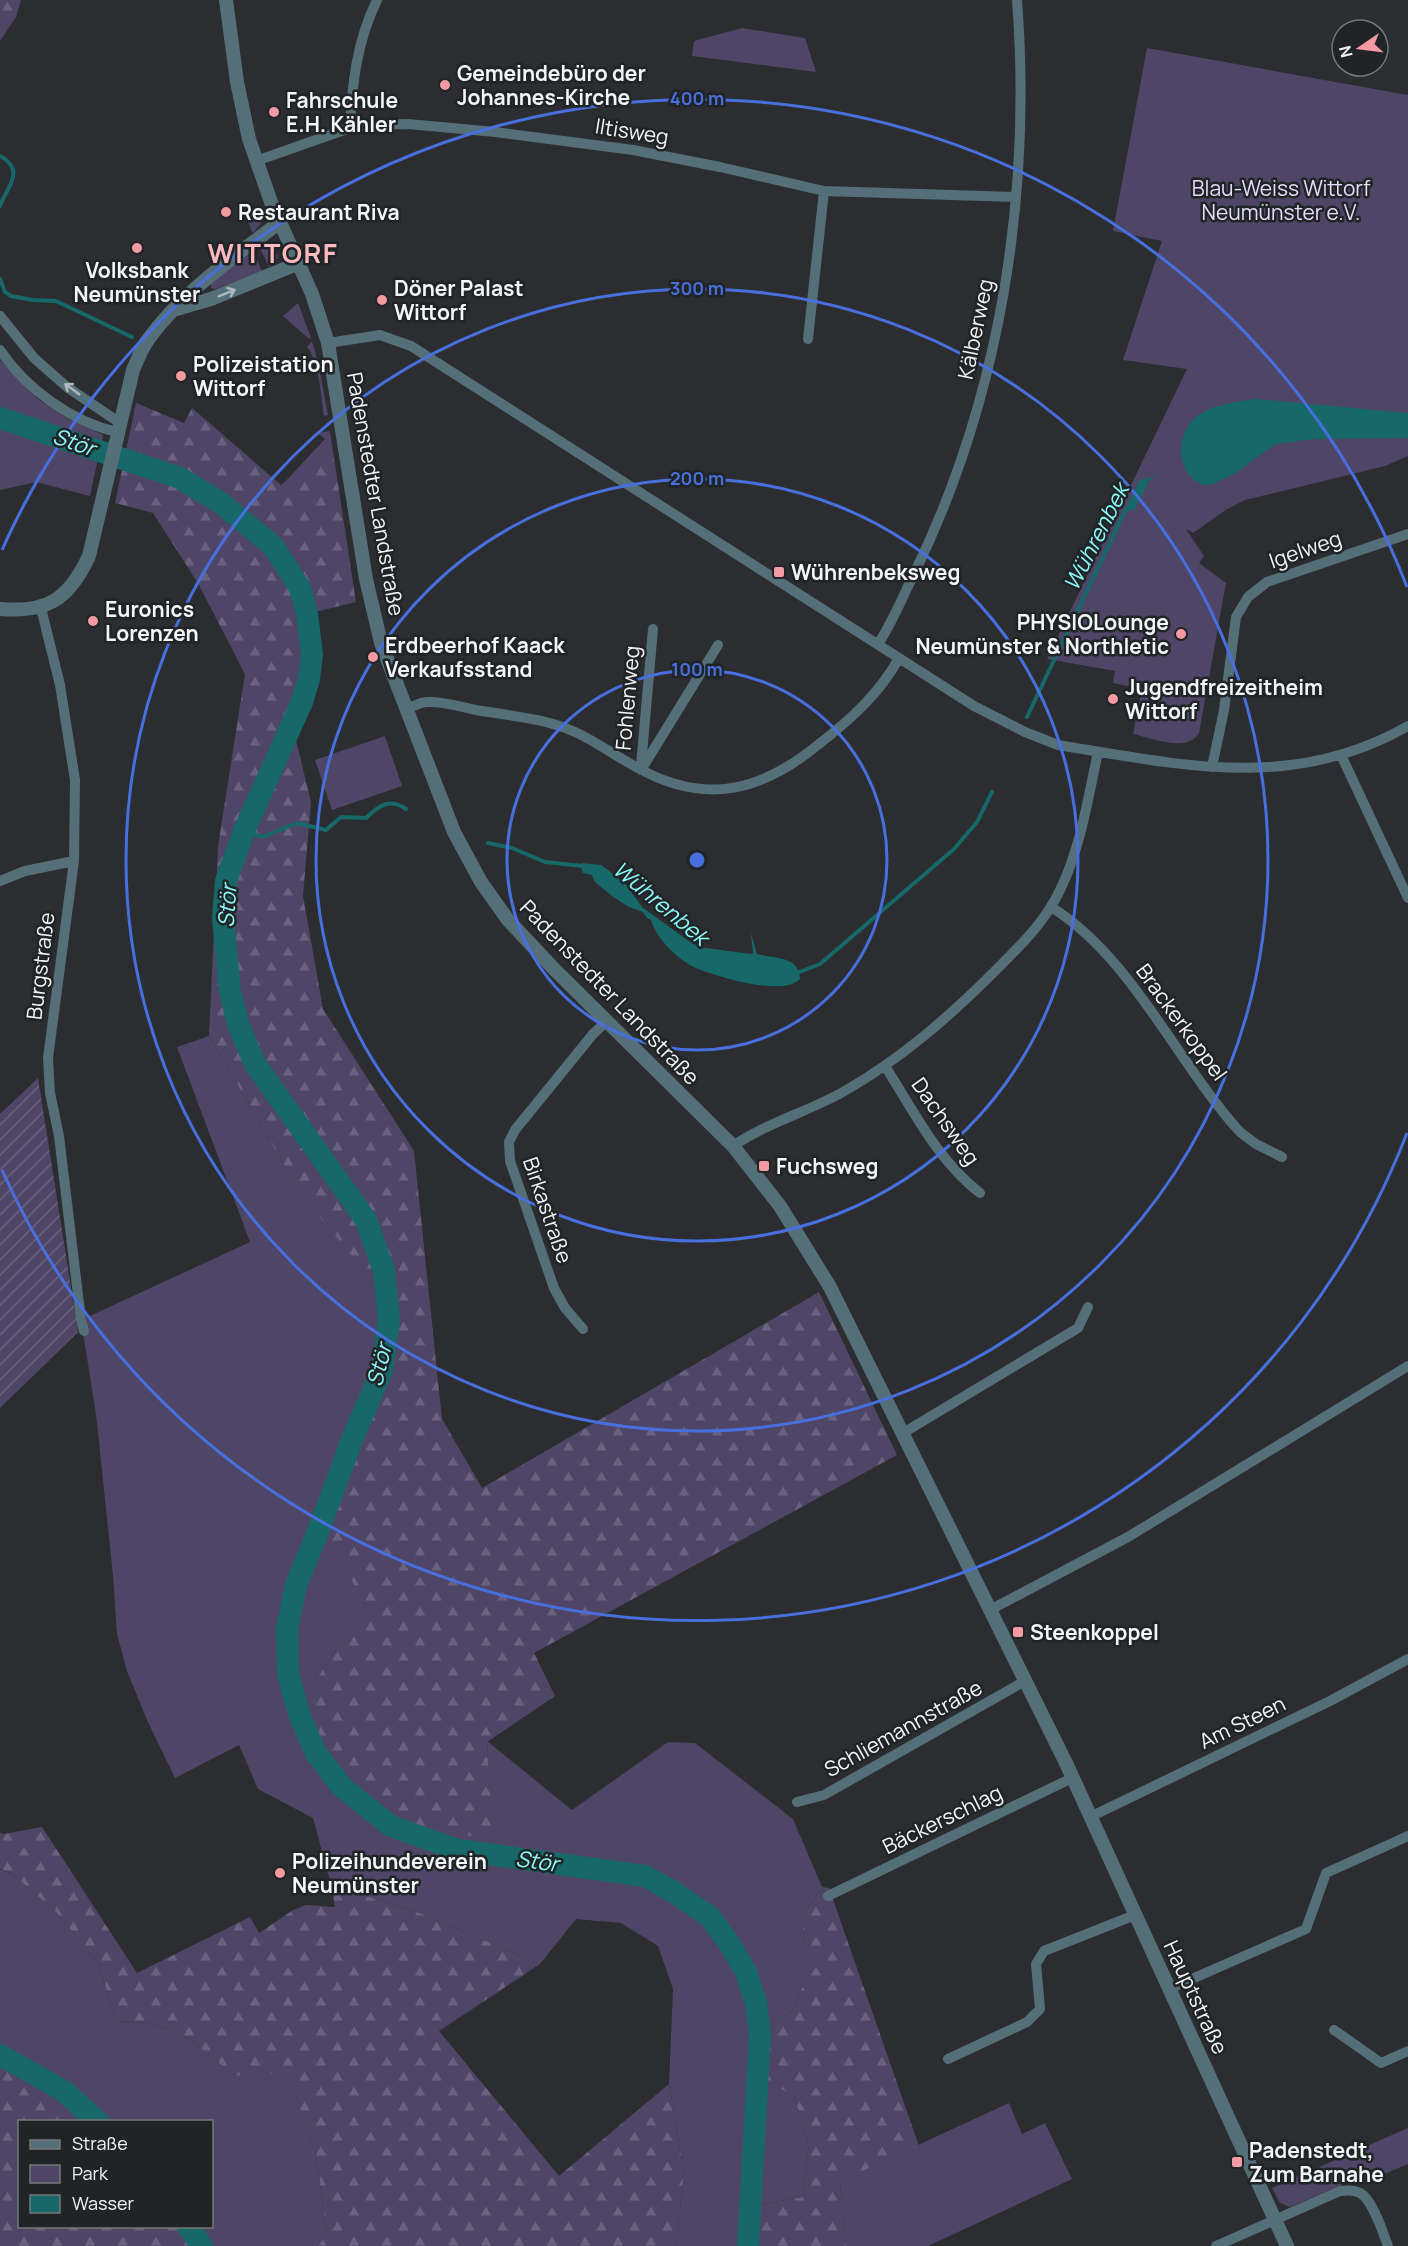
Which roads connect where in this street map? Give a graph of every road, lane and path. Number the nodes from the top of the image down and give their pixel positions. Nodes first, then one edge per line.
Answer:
1 (226, 0) edge
2 (377, 0) edge
3 (1017, 0) edge
4 (350, 128) junction
5 (256, 161) junction
6 (824, 191) junction
7 (1015, 197) junction
8 (280, 222) junction
9 (299, 262) junction
10 (171, 311) junction
11 (0, 316) edge
12 (808, 339) dead end
13 (328, 343) junction
14 (0, 350) edge
15 (117, 431) junction
16 (1408, 534) edge
17 (41, 608) junction
18 (0, 609) edge
19 (653, 629) dead end
20 (878, 644) junction
21 (718, 645) dead end
22 (899, 658) junction
23 (406, 709) junction
24 (1408, 726) edge
25 (1098, 752) junction
26 (1341, 755) junction
27 (1212, 767) junction
28 (640, 770) junction
29 (74, 861) junction
30 (0, 880) edge
31 (1408, 898) edge
32 (1051, 907) junction
33 (606, 1022) junction
34 (885, 1066) junction
35 (733, 1146) junction
36 (1282, 1158) dead end
37 (980, 1193) dead end
38 (1088, 1307) dead end
39 (583, 1329) dead end
40 (84, 1331) dead end
41 (1408, 1366) edge
42 (903, 1433) junction
43 (990, 1610) junction
44 (1408, 1659) edge
45 (1025, 1682) junction
46 (1070, 1772) junction
47 (796, 1802) dead end
48 (1090, 1817) junction
49 (1408, 1836) edge
50 (828, 1896) dead end
51 (1135, 1915) junction
52 (1169, 1989) junction
53 (1334, 2030) dead end
54 (1408, 2051) edge
55 (948, 2059) dead end
56 (1274, 2220) junction
57 (1216, 2246) edge
58 (1287, 2246) edge
59 (1388, 2246) edge

1 - 5 street, Padenstedter Landstraße
2 - 4 street
3 - 7 street, Kälberweg
4 - 5 street, Iltisweg
4 - 6 street, Iltisweg
5 - 8 street, Padenstedter Landstraße
6 - 7 street, Iltisweg
6 - 12 street
7 - 20 street, Kälberweg
8 - 9 street, Padenstedter Landstraße
8 - 10 street
10 -> 9 street
9 - 13 street, Padenstedter Landstraße
10 - 15 street
15 -> 11 street
13 - 20 street
13 - 23 street, Padenstedter Landstraße
14 - 15 street
15 - 17 street
16 - 27 street, Igelweg
17 - 18 street
17 - 29 street, Burgstraße
19 - 28 street, Fohlenweg
20 - 22 street
21 - 28 street, Fohlenweg
22 - 25 street
22 - 28 street, Fohlenweg
23 - 28 street, Fohlenweg
23 - 33 street, Padenstedter Landstraße
24 - 26 street
25 - 27 street
25 - 32 street
26 - 27 street
26 - 31 street
29 - 30 street
29 - 40 street, Burgstraße
32 - 34 street
32 - 36 street, Brackerkoppel
33 - 35 street, Padenstedter Landstraße
33 - 39 street, Birkastraße
34 - 35 street
34 - 37 street, Dachsweg
35 - 42 street, Padenstedter Landstraße
38 - 42 street
41 - 43 street
42 - 43 street, Padenstedter Landstraße
43 - 45 street, Padenstedter Landstraße
44 - 48 street, Am Steen
45 - 46 street, Padenstedter Landstraße
45 - 47 street, Schliemannstraße
46 - 48 street, Hauptstraße
46 - 50 street, Bäckerschlag
48 - 51 street, Hauptstraße
49 - 52 street
51 - 52 street, Hauptstraße
51 - 55 street
52 - 56 street, Hauptstraße
53 - 54 street
56 - 57 street
56 - 58 street, Hauptstraße
56 - 59 street

